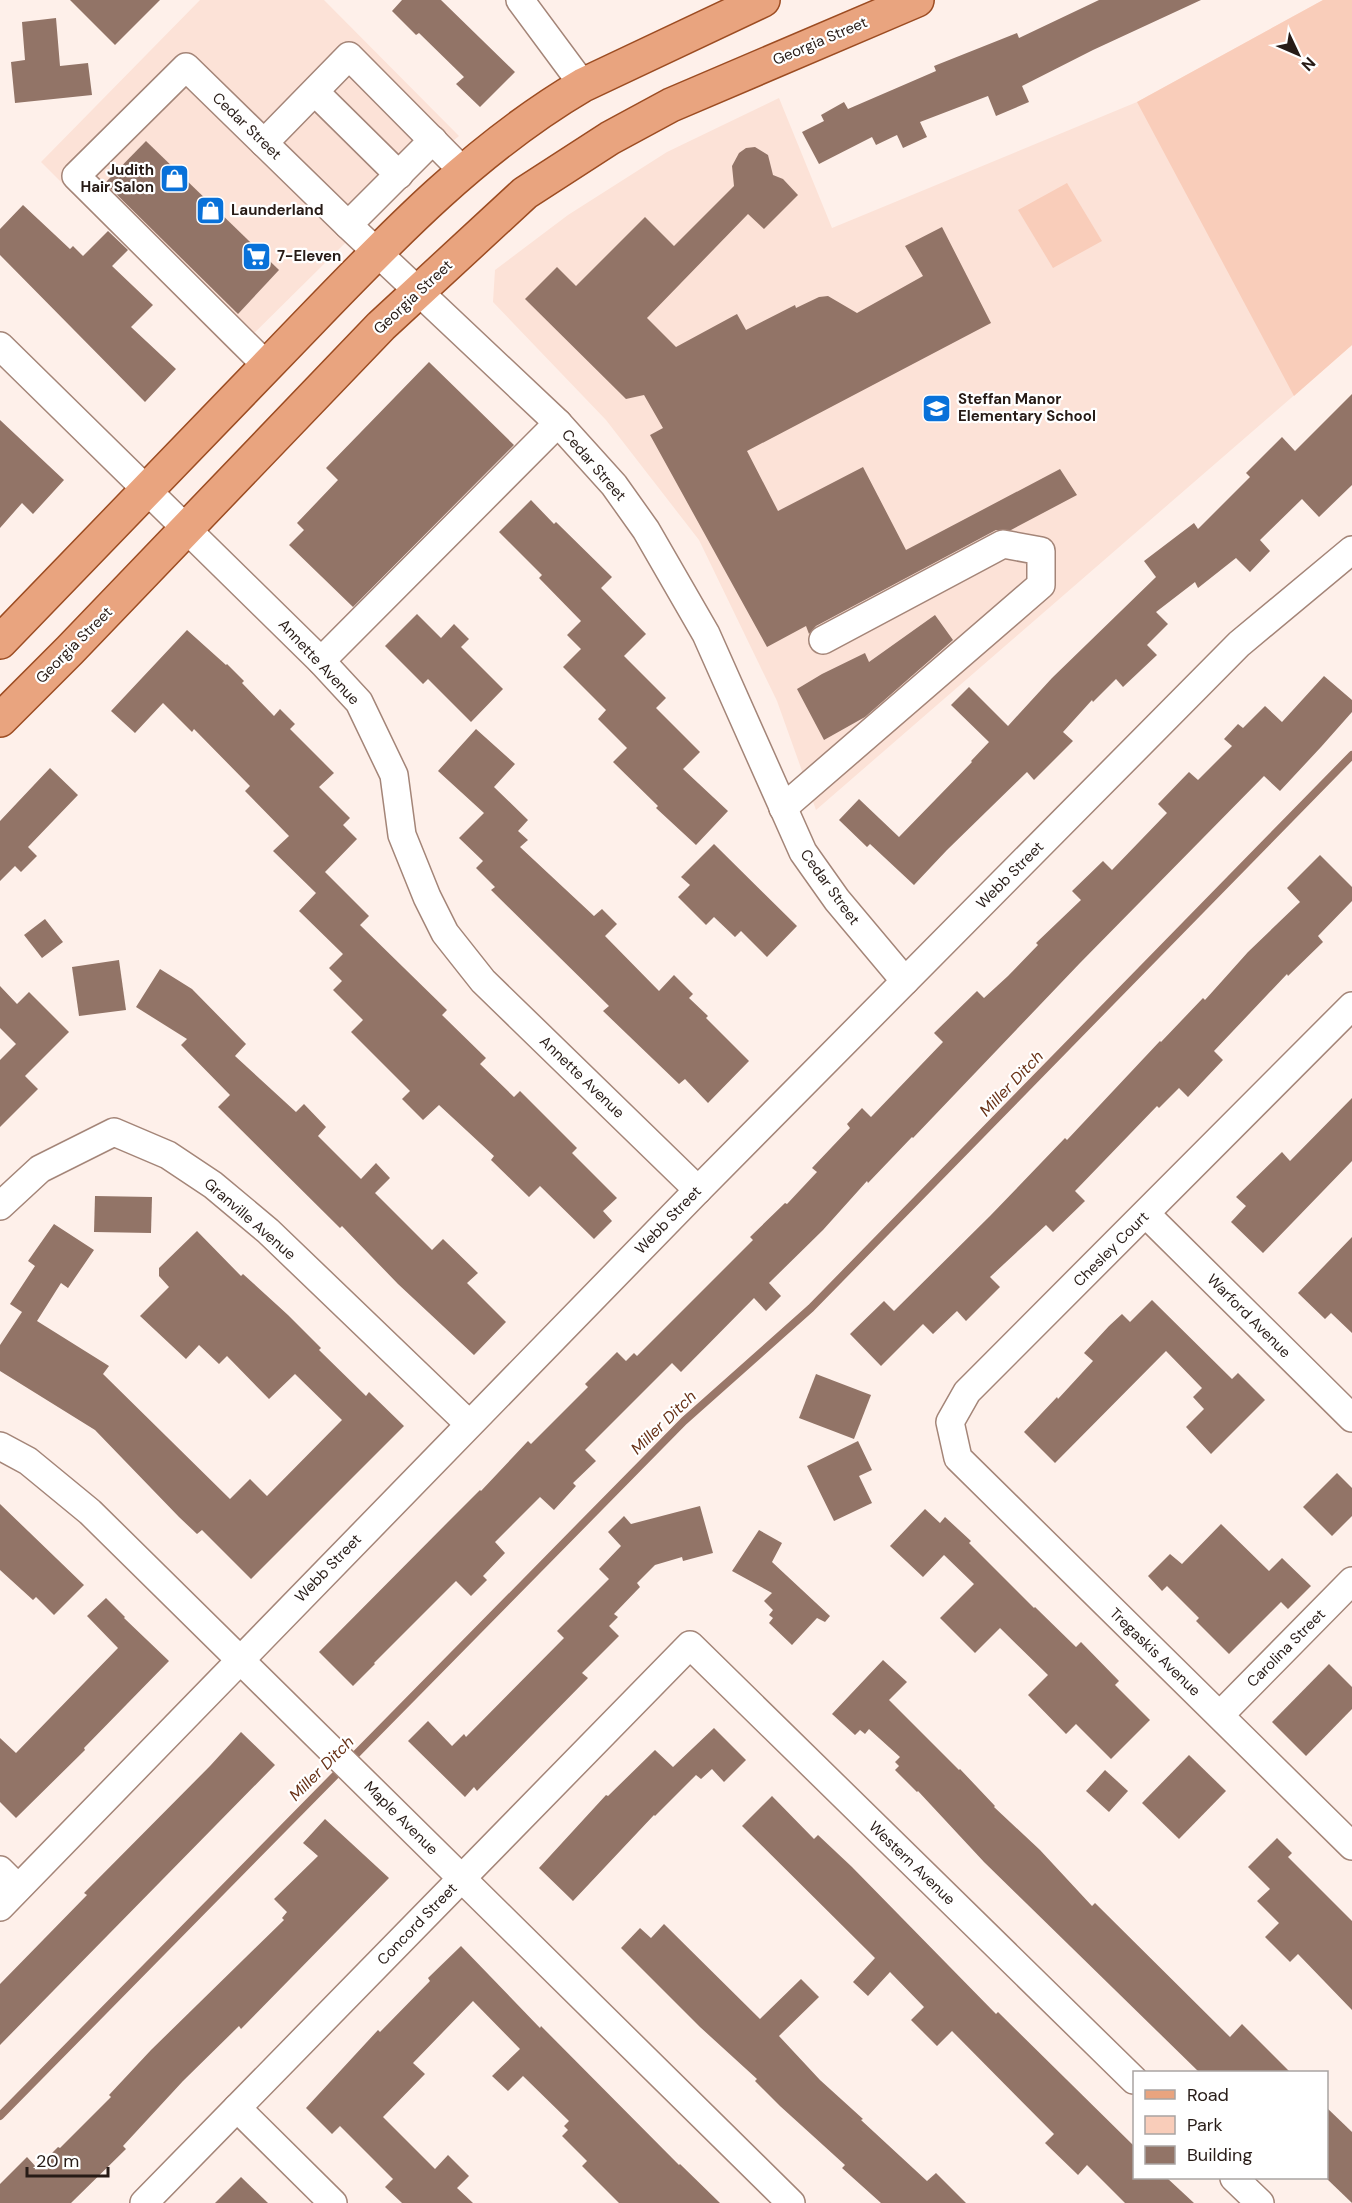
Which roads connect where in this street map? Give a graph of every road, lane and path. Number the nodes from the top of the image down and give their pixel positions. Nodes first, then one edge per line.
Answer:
1 (520, 0) edge
2 (763, 0) edge
3 (917, 0) edge
4 (583, 85) junction
5 (315, 92) junction
6 (433, 140) junction
7 (264, 142) junction
8 (464, 171) junction
9 (399, 175) junction
10 (348, 225) junction
11 (377, 252) junction
12 (419, 291) junction
13 (0, 346) edge
14 (267, 366) junction
15 (558, 423) junction
16 (147, 490) junction
17 (186, 530) junction
18 (1352, 550) edge
19 (823, 640) dead end
20 (0, 642) edge
21 (321, 661) junction
22 (0, 720) edge
23 (783, 808) junction
24 (905, 981) junction
25 (1352, 1006) edge
26 (698, 1190) junction
27 (0, 1206) edge
28 (1146, 1214) junction
29 (1352, 1418) edge
30 (469, 1424) junction
31 (0, 1446) edge
32 (958, 1458) joint
33 (1352, 1581) edge
34 (690, 1645) joint
35 (240, 1659) junction
36 (1220, 1715) junction
37 (1352, 1846) edge
38 (462, 1878) junction
39 (6, 1889) edge
40 (1133, 2079) edge
41 (237, 2108) junction
42 (1235, 2179) edge
43 (144, 2203) edge
44 (333, 2203) edge
45 (790, 2203) edge
46 (1260, 2203) edge

1 - 4 street
2 - 4 main road
3 - 12 main road, Georgia Street
4 - 8 main road
5 - 6 street
5 - 7 street
5 - 9 street
6 - 8 street
6 - 9 street
7 - 10 street, Cedar Street
7 - 14 street, Cedar Street
8 - 11 main road
9 - 10 street
10 - 11 street, Cedar Street
11 - 12 street, Cedar Street
11 - 14 main road
12 - 15 street, Cedar Street
12 - 17 main road, Georgia Street
13 - 16 street, Annette Avenue
14 - 16 main road
15 - 21 street
15 - 23 street, Cedar Street
16 - 17 street, Annette Avenue
16 - 20 main road
17 - 21 street, Annette Avenue
17 - 22 main road, Georgia Street
18 - 24 street, Webb Street
19 - 23 street
21 - 26 street, Annette Avenue
23 - 24 street, Cedar Street
24 - 26 street, Webb Street
25 - 28 street, Chesley Court
26 - 30 street, Webb Street
27 - 30 street, Granville Avenue
28 - 29 street, Warford Avenue
28 - 32 street, Chesley Court
30 - 35 street, Webb Street
31 - 35 street, Maple Avenue
32 - 36 street, Tregaskis Avenue
33 - 36 street, Carolina Street
34 - 38 street, Concord Street
34 - 40 street, Western Avenue
35 - 38 street, Maple Avenue
35 - 39 street, Webb Street
36 - 37 street, Tregaskis Avenue
38 - 41 street, Concord Street
38 - 45 street, Maple Avenue
41 - 43 street, Concord Street
41 - 44 street
42 - 46 street

